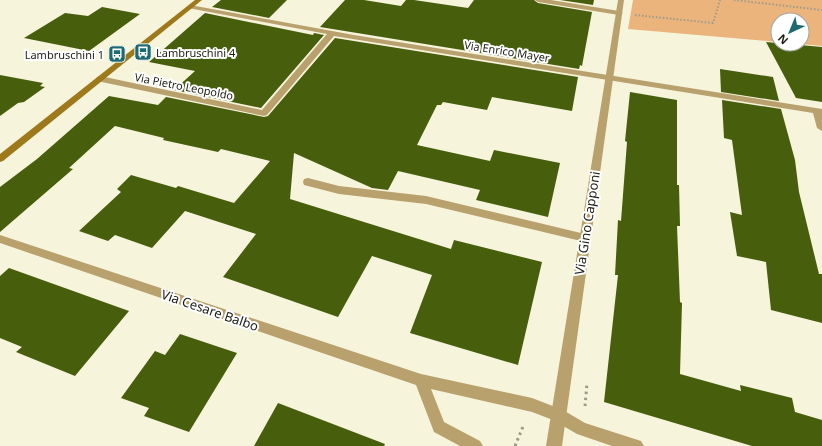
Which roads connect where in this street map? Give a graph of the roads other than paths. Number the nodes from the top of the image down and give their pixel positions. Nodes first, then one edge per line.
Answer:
1 (199, 0) edge
2 (538, 0) edge
3 (621, 0) edge
4 (190, 7) junction
5 (619, 13) junction
6 (332, 33) junction
7 (100, 79) junction
8 (609, 79) junction
9 (819, 112) edge
10 (822, 128) edge
11 (0, 159) edge
12 (308, 182) dead end
13 (585, 238) junction
14 (0, 239) edge
15 (421, 380) junction
16 (558, 415) junction
17 (475, 446) edge
18 (554, 446) edge
19 (636, 446) edge

1 - 4 main road
2 - 5 street
3 - 5 street, Via Gino Capponi
4 - 6 street, Via Enrico Mayer
4 - 7 main road
5 - 8 street, Via Gino Capponi
6 - 7 street, Via Pietro Leopoldo
6 - 8 street, Via Enrico Mayer
7 - 11 main road
8 - 9 street, Via Enrico Mayer
8 - 13 street, Via Gino Capponi
9 - 10 street
12 - 13 street
13 - 16 street, Via Gino Capponi
14 - 15 street, Via Cesare Balbo
15 - 16 street, Via Cesare Balbo
15 - 17 street
16 - 18 street, Via Gino Capponi
16 - 19 street, Via Cesare Balbo

